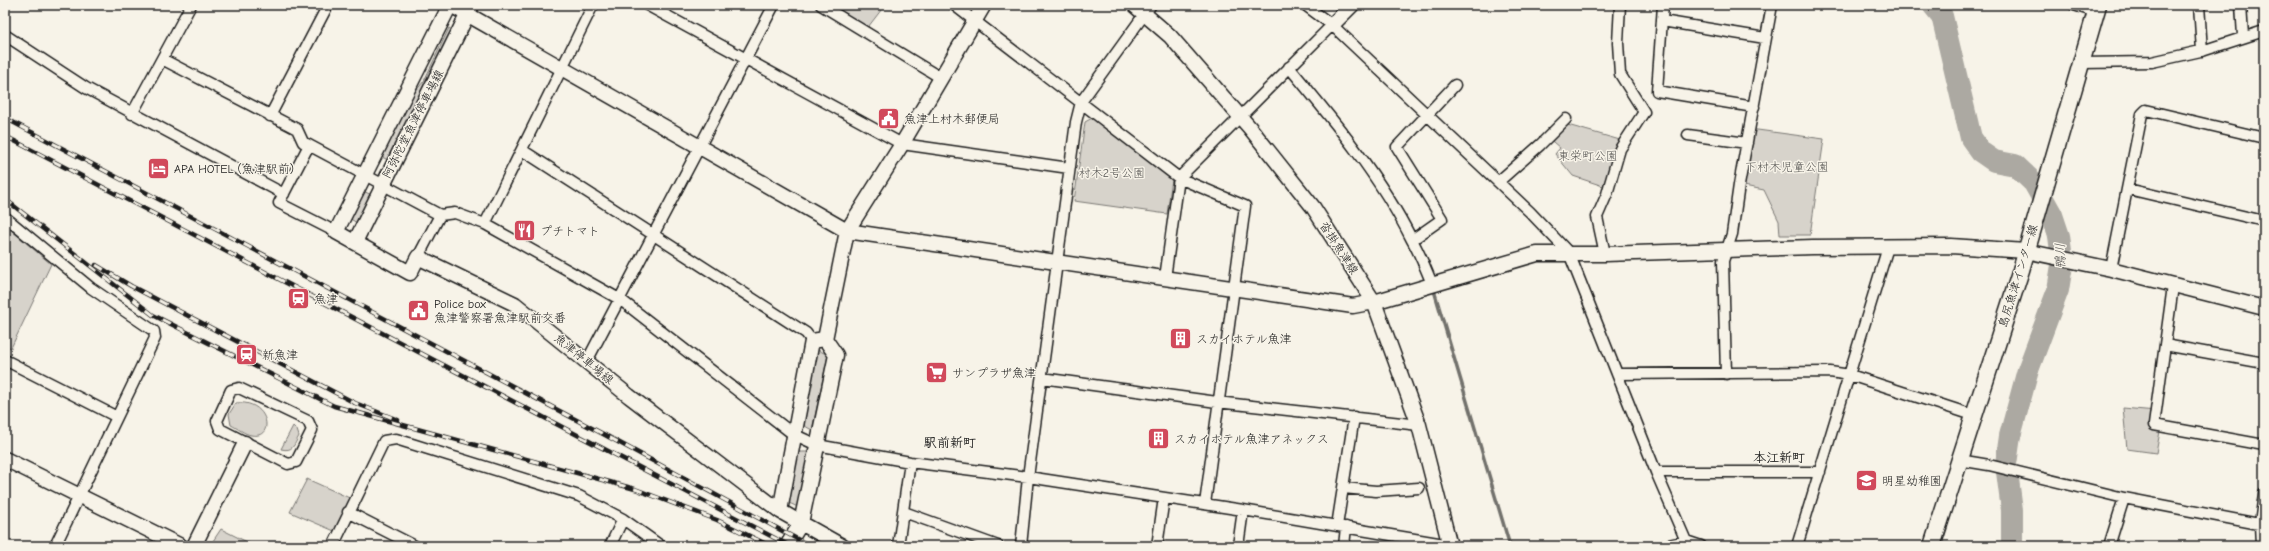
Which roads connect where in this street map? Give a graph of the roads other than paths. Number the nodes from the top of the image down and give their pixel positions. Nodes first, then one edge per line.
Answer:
1 (190, 5) edge
2 (328, 5) edge
3 (451, 5) edge
4 (593, 5) edge
5 (647, 5) edge
6 (774, 5) edge
7 (821, 5) edge
8 (954, 5) edge
9 (984, 5) edge
10 (1305, 5) edge
11 (1352, 5) edge
12 (1620, 5) edge
13 (1663, 5) edge
14 (1772, 5) edge
15 (2074, 5) edge
16 (2199, 5) edge
17 (2241, 5) edge
18 (1143, 8) edge
19 (2097, 8) edge
20 (470, 10) edge
21 (1662, 21) junction
22 (974, 22) junction
23 (1332, 25) junction
24 (2264, 31) edge
25 (5, 35) edge
26 (2243, 36) junction
27 (1765, 38) junction
28 (2202, 51) junction
29 (162, 59) junction
30 (744, 60) junction
31 (2081, 63) junction
32 (1289, 67) junction
33 (561, 70) junction
34 (941, 78) junction
35 (1455, 85) dead end
36 (1081, 102) junction
37 (1754, 107) junction
38 (132, 114) junction
39 (1427, 114) junction
40 (270, 116) junction
41 (1240, 116) junction
42 (1566, 119) dead end
43 (1688, 135) dead end
44 (2264, 138) edge
45 (1747, 143) junction
46 (902, 144) junction
47 (309, 145) junction
48 (699, 147) junction
49 (522, 150) junction
50 (1069, 168) junction
51 (364, 174) junction
52 (1179, 178) junction
53 (1498, 182) junction
54 (383, 184) junction
55 (2128, 189) junction
56 (284, 194) junction
57 (440, 215) junction
58 (5, 217) edge
59 (2264, 221) edge
60 (485, 224) junction
61 (847, 231) junction
62 (336, 232) junction
63 (654, 236) junction
64 (1412, 240) junction
65 (355, 242) junction
66 (1888, 248) junction
67 (1727, 250) junction
68 (2026, 252) junction
69 (1569, 253) junction
70 (1605, 254) junction
71 (418, 258) junction
72 (1058, 263) junction
73 (2111, 269) junction
74 (1165, 278) junction
75 (1432, 284) junction
76 (2173, 286) junction
77 (1234, 288) junction
78 (621, 300) junction
79 (1374, 302) junction
80 (2264, 308) edge
81 (818, 340) junction
82 (2165, 346) junction
83 (5, 360) edge
84 (587, 361) junction
85 (2264, 363) edge
86 (1618, 374) junction
87 (1726, 374) junction
88 (1850, 375) junction
89 (1042, 378) junction
90 (1217, 402) junction
91 (1973, 415) junction
92 (117, 416) junction
93 (1354, 417) junction
94 (1419, 425) junction
95 (793, 434) junction
96 (245, 443) junction
97 (817, 445) junction
98 (2264, 445) edge
99 (5, 459) edge
100 (1959, 460) junction
101 (910, 462) junction
102 (1656, 472) junction
103 (1820, 472) junction
104 (1028, 477) junction
105 (1343, 488) junction
106 (1419, 488) dead end
107 (2264, 493) edge
108 (78, 495) junction
109 (1164, 498) junction
110 (2124, 498) junction
111 (1205, 504) junction
112 (1243, 510) junction
113 (780, 511) junction
114 (348, 512) junction
115 (904, 512) junction
116 (623, 519) junction
117 (800, 523) junction
118 (2262, 524) edge
119 (1342, 527) junction
120 (1686, 541) junction
121 (55, 546) edge
122 (181, 546) edge
123 (194, 546) edge
124 (333, 546) edge
125 (415, 546) edge
126 (610, 546) edge
127 (661, 546) edge
128 (787, 546) edge
129 (842, 546) edge
130 (898, 546) edge
131 (998, 546) edge
132 (1021, 546) edge
133 (1157, 546) edge
134 (1238, 546) edge
135 (1344, 546) edge
136 (1450, 546) edge
137 (1664, 546) edge
138 (1701, 546) edge
139 (1797, 546) edge
140 (1932, 546) edge
141 (2109, 546) edge
142 (2261, 546) edge

1 - 29 street
2 - 40 street
3 - 20 street
3 - 51 street, 阿弥陀堂魚津停車場線
4 - 33 street
5 - 30 street
6 - 30 street
7 - 34 street
8 - 22 street
9 - 22 street
10 - 23 street
11 - 23 street
12 - 70 street
13 - 21 street
14 - 27 street
15 - 19 street
16 - 28 street
17 - 26 street
18 - 36 street
18 - 41 street, 沓掛魚津線
19 - 31 main road, 島尻魚津インター線
20 - 33 street
20 - 54 street, 阿弥陀堂魚津停車場線
21 - 27 street
21 - 37 street
22 - 34 street
22 - 36 street
23 - 32 street
23 - 39 street
24 - 26 street
25 - 38 street
26 - 28 street
27 - 37 street
28 - 31 street
29 - 38 street
29 - 40 street
30 - 46 street
30 - 48 street
31 - 68 main road, 島尻魚津インター線
32 - 41 street
32 - 64 street
33 - 48 street
33 - 49 street
34 - 46 street
35 - 39 street
36 - 50 street
36 - 52 street
37 - 45 street
38 - 56 street
39 - 53 street
39 - 64 street
40 - 47 street
41 - 52 street
41 - 79 street, 沓掛魚津線
42 - 53 street
43 - 45 street
44 - 55 street
45 - 67 street
46 - 50 street
46 - 61 street
47 - 51 street
47 - 56 street
48 - 61 street
48 - 63 street
49 - 60 street
49 - 63 street
50 - 72 street
51 - 54 street
51 - 62 street, 阿弥陀堂魚津停車場線
52 - 74 street
52 - 77 street
53 - 69 street
54 - 57 street
54 - 65 street, 阿弥陀堂魚津停車場線
55 - 59 street
55 - 73 street
56 - 62 street
57 - 60 street
57 - 71 street
58 - 92 street
60 - 78 street
61 - 72 street
61 - 81 street
62 - 65 street
63 - 78 street
63 - 81 street
64 - 75 street
65 - 71 street
66 - 67 street
66 - 68 street
66 - 88 street
67 - 70 street
67 - 87 street
68 - 73 street
68 - 91 main road, 島尻魚津インター線
69 - 70 street
69 - 75 street
69 - 86 street
71 - 84 street, 魚津停車場線
72 - 74 street
72 - 89 street
73 - 76 street
74 - 77 street
75 - 79 street
76 - 80 street
76 - 82 street
77 - 79 street
77 - 90 street
78 - 84 street
78 - 95 street
79 - 94 street, 沓掛魚津線
81 - 95 street
81 - 97 street
82 - 85 street
82 - 98 street
83 - 92 street
84 - 113 street, 魚津停車場線
86 - 87 street
86 - 102 street
87 - 88 street
88 - 91 street
88 - 103 street
89 - 90 street
89 - 104 street
90 - 93 street
90 - 111 street
91 - 100 main road, 島尻魚津インター線
92 - 108 street
93 - 94 street
93 - 105 street
94 - 136 street, 沓掛魚津線
95 - 97 street
95 - 113 street
96 - 96 street
96 - 123 street
97 - 101 street
97 - 117 street
99 - 108 street
100 - 110 street
100 - 140 main road, 島尻魚津インター線
101 - 104 street
101 - 115 street
102 - 103 street
102 - 120 street
103 - 139 street
104 - 109 street
104 - 132 street
105 - 106 street
105 - 119 street
107 - 118 street
108 - 121 street
108 - 122 street
109 - 111 street
109 - 133 street
110 - 118 street
110 - 141 street
111 - 112 street
112 - 119 street
112 - 134 street
113 - 117 street, 魚津停車場線
114 - 116 street
114 - 124 street
114 - 125 street
115 - 130 street
115 - 131 street
116 - 126 street
116 - 127 street
117 - 128 street
117 - 129 street, 魚津停車場線
118 - 142 street
119 - 135 street
119 - 136 street
120 - 137 street
120 - 138 street

